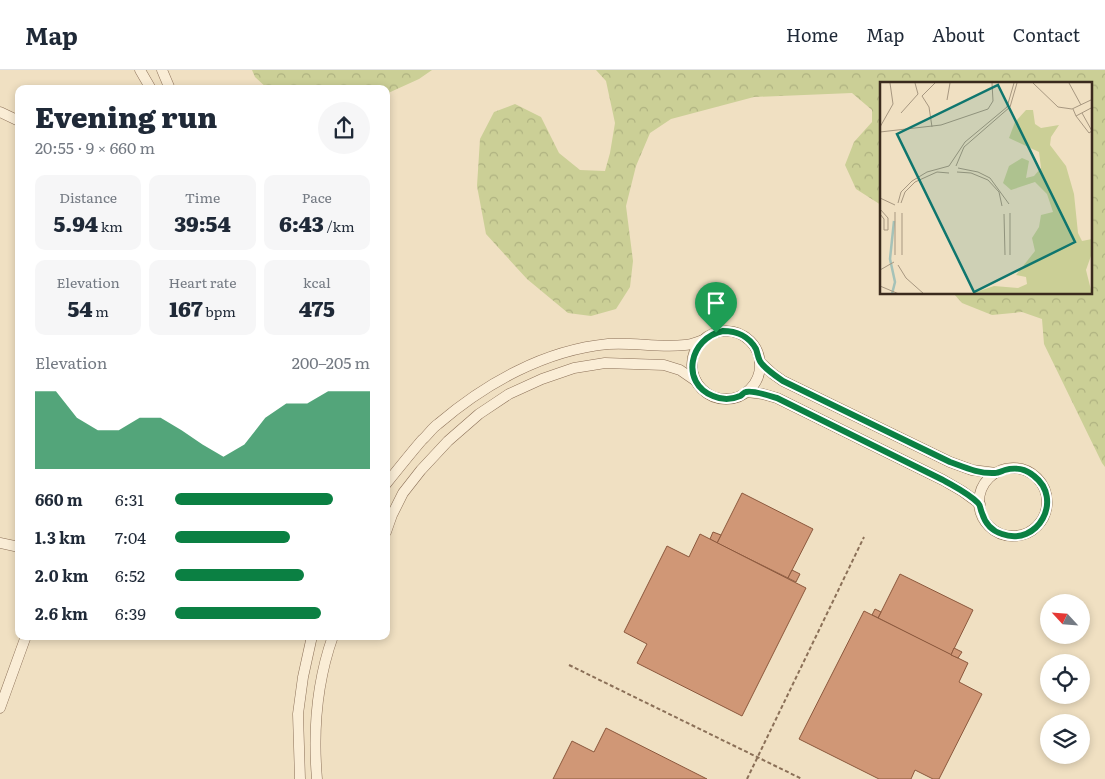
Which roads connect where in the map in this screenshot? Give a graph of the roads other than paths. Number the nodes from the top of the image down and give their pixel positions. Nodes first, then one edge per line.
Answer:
1 (140, 70) edge
2 (162, 70) edge
3 (149, 85) edge
4 (168, 85) edge
5 (0, 112) edge
6 (15, 119) edge
7 (703, 340) junction
8 (760, 362) junction
9 (696, 381) junction
10 (746, 392) junction
11 (996, 473) junction
12 (390, 479) edge
13 (980, 504) junction
14 (390, 521) edge
15 (0, 543) edge
16 (15, 546) edge
17 (25, 640) edge
18 (311, 640) edge
19 (332, 640) edge
20 (0, 708) edge
21 (300, 779) edge
22 (317, 779) edge

1 - 3 street
2 - 4 street
5 - 6 street
7 - 8 street
7 - 9 street
7 - 12 street
8 - 10 street
8 - 11 street
9 - 10 street
9 - 14 street
10 - 13 street
11 - 13 street
11 - 13 street
15 - 16 street
17 - 20 street
18 - 21 street
19 - 22 street

